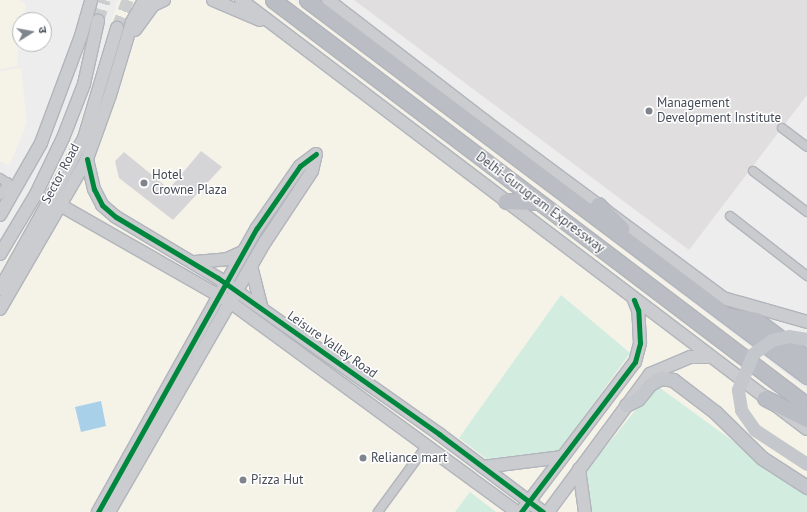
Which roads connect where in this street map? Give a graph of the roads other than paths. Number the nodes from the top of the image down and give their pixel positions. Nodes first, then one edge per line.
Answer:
1 (91, 0) edge
2 (144, 0) edge
3 (164, 0) edge
4 (213, 0) edge
5 (241, 0) edge
6 (273, 0) edge
7 (307, 0) edge
8 (328, 0) edge
9 (98, 22) tunnel mouth
10 (118, 28) tunnel mouth
11 (281, 28) junction
12 (126, 42) junction
13 (782, 128) dead end
14 (807, 147) edge
15 (87, 159) junction
16 (753, 171) dead end
17 (0, 178) edge
18 (12, 185) junction
19 (0, 195) edge
20 (534, 199) junction
21 (506, 201) junction
22 (60, 205) junction
23 (598, 205) junction
24 (807, 212) edge
25 (0, 215) edge
26 (557, 216) junction
27 (730, 216) dead end
28 (557, 241) junction
29 (243, 252) junction
30 (0, 254) edge
31 (195, 262) junction
32 (658, 265) junction
33 (251, 266) junction
34 (807, 276) edge
35 (226, 283) junction
36 (0, 289) edge
37 (237, 291) junction
38 (218, 295) junction
39 (634, 300) junction
40 (230, 302) junction
41 (0, 309) edge
42 (262, 309) junction
43 (727, 316) junction
44 (807, 322) edge
45 (807, 339) edge
46 (709, 357) junction
47 (807, 358) edge
48 (807, 376) edge
49 (765, 398) junction
50 (626, 405) junction
51 (807, 405) edge
52 (807, 419) edge
53 (807, 430) edge
54 (427, 445) junction
55 (562, 457) junction
56 (807, 464) edge
57 (483, 467) junction
58 (579, 469) junction
59 (550, 474) junction
60 (807, 487) edge
61 (566, 488) junction
62 (529, 502) junction
63 (98, 512) edge
64 (108, 512) edge
65 (378, 512) edge
66 (517, 512) edge
67 (520, 512) edge
68 (543, 512) edge
69 (548, 512) edge
70 (585, 512) edge

1 - 18 street
2 - 12 street, Sector Road
3 - 12 street
4 - 11 street
5 - 11 street
6 - 20 highway, Delhi-Gurugram Expressway
7 - 32 highway, Delhi-Gurugram Expressway
8 - 23 street
9 - 30 street
10 - 36 street
11 - 21 street
12 - 15 street, Sector Road
13 - 14 street
15 - 22 street, Sector Road
15 - 31 street, Leisure Valley Road
16 - 24 street
17 - 18 street
18 - 19 street
18 - 25 street
20 - 21 highway
20 - 26 highway, Delhi-Gurugram Expressway
21 - 28 street
22 - 38 street, Leisure Valley Road
22 - 41 street, Sector Road
23 - 32 highway
23 - 44 street
26 - 28 street
26 - 51 highway, Delhi-Gurugram Expressway
27 - 34 street
28 - 39 street
29 - 31 street
29 - 33 street
29 - 35 street
31 - 35 street, Leisure Valley Road
32 - 43 highway, Delhi-Gurugram Expressway
33 - 37 street
33 - 42 street
35 - 37 street, Leisure Valley Road
35 - 38 street
37 - 40 street
37 - 42 street, Leisure Valley Road
38 - 40 street, Leisure Valley Road
38 - 63 street
39 - 46 street
39 - 55 street
40 - 54 street, Leisure Valley Road
40 - 64 street
42 - 57 street, Leisure Valley Road
43 - 47 highway
43 - 48 highway, Delhi-Gurugram Expressway
45 - 56 main road, bridge
46 - 49 street
46 - 50 street
49 - 52 highway
49 - 53 street
50 - 58 street
50 - 60 main road
54 - 65 street
54 - 66 street, Leisure Valley Road
55 - 57 street
55 - 59 street
57 - 62 street, Leisure Valley Road
58 - 61 street
58 - 70 street
59 - 61 street
59 - 62 street
61 - 69 street
62 - 67 street
62 - 68 street, Leisure Valley Road

